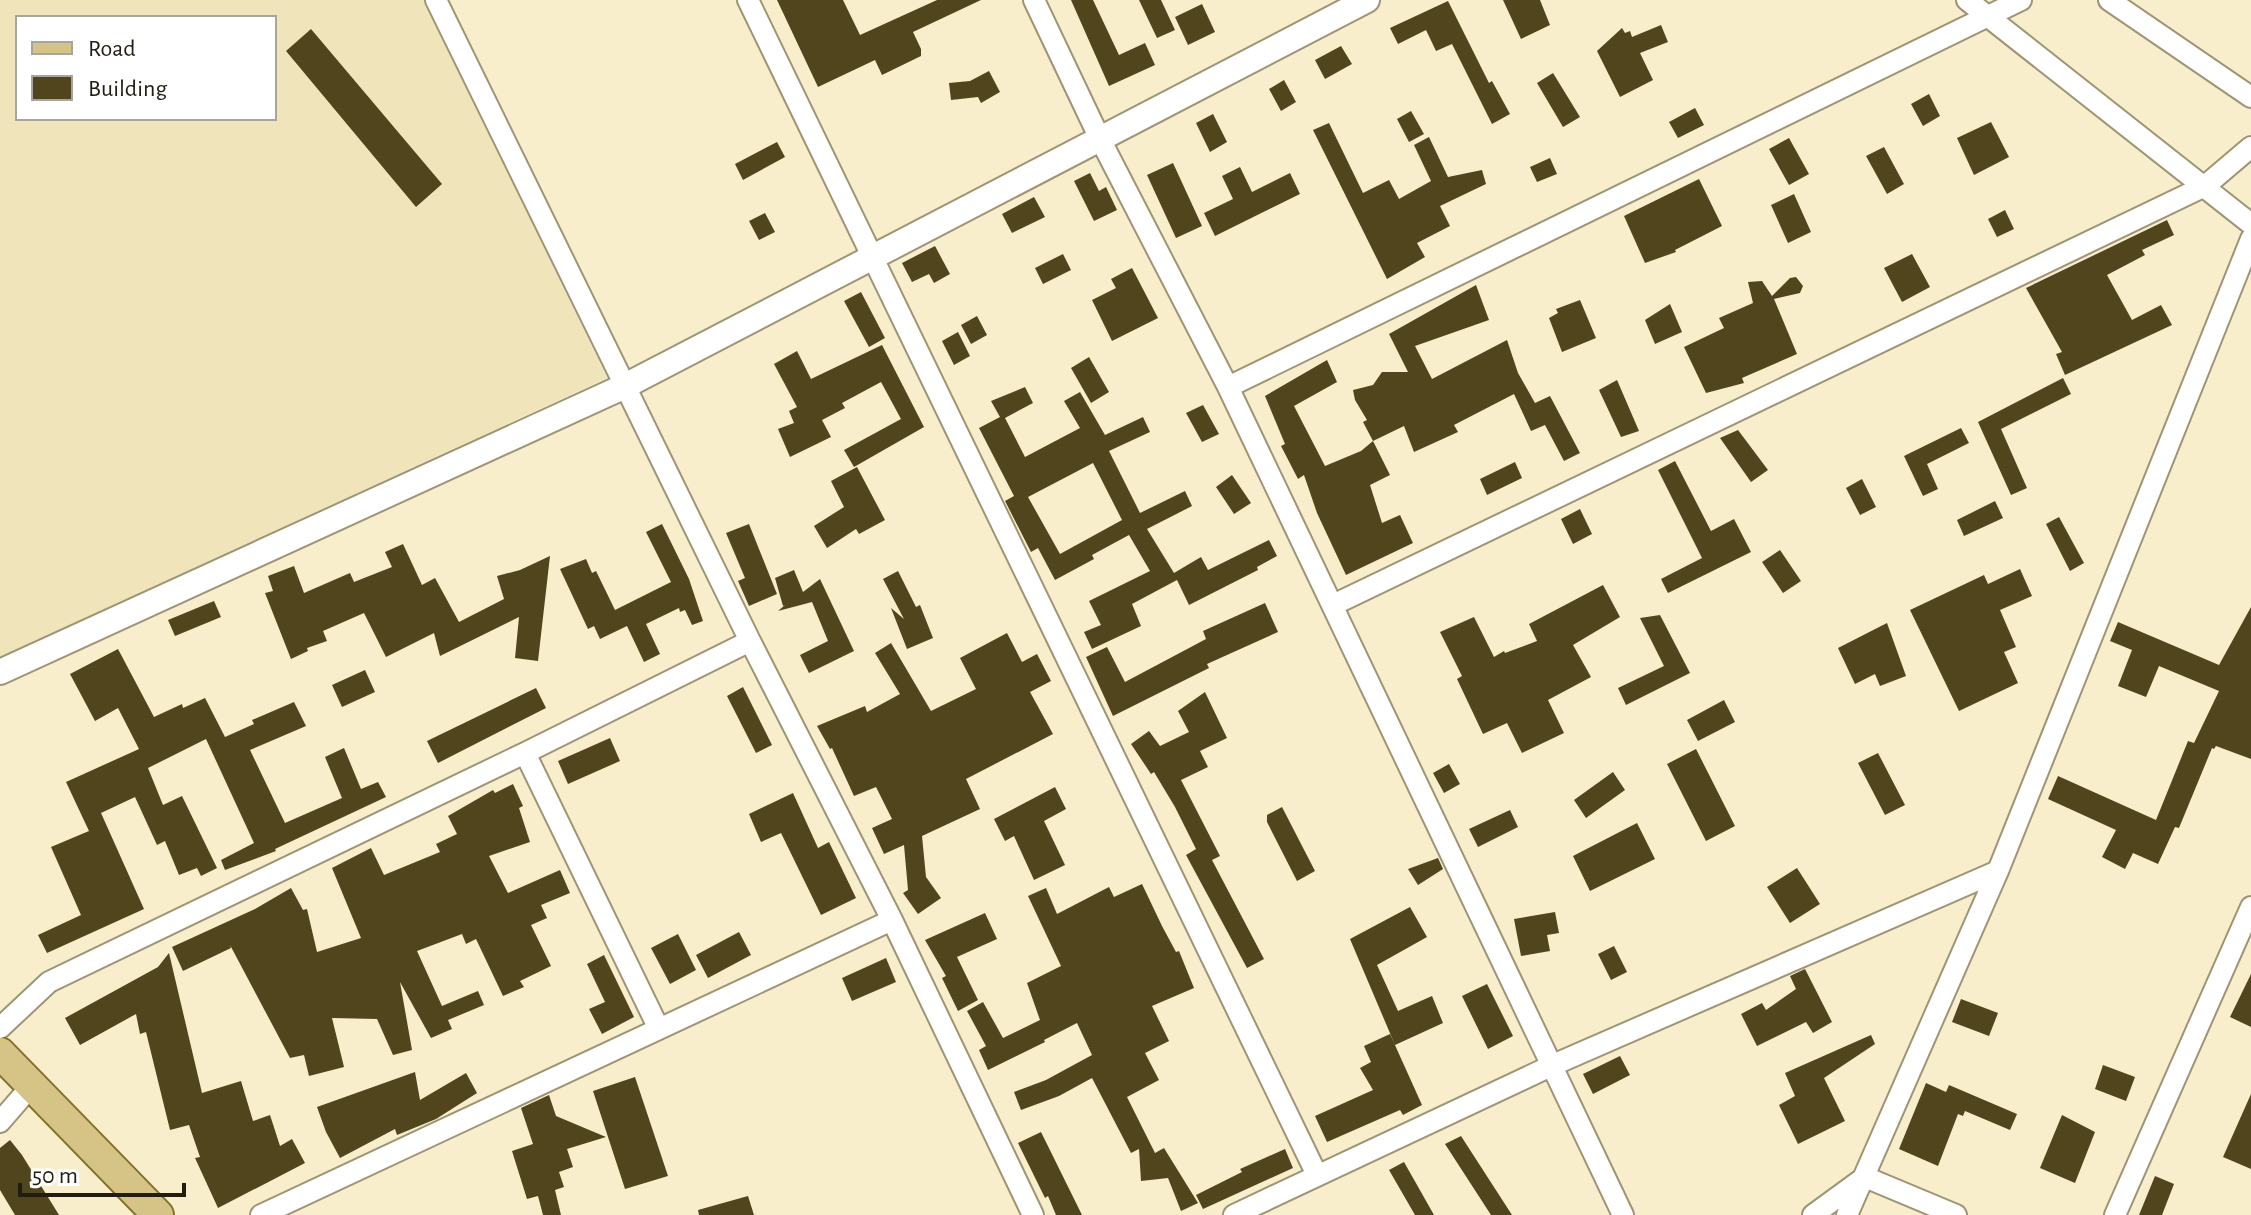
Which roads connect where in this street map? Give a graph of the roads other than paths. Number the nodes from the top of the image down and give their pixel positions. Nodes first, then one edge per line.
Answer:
1 (436, 0) edge
2 (748, 0) edge
3 (1034, 0) edge
4 (1367, 0) edge
5 (1967, 0) edge
6 (2021, 0) edge
7 (2109, 0) edge
8 (1986, 17) junction
9 (2251, 97) edge
10 (1100, 139) junction
11 (2251, 147) edge
12 (2205, 186) junction
13 (2251, 224) edge
14 (2251, 239) edge
15 (873, 255) junction
16 (625, 386) junction
17 (1228, 387) junction
18 (1333, 605) junction
19 (750, 641) junction
20 (0, 672) edge
21 (525, 753) junction
22 (1998, 871) junction
23 (2251, 907) edge
24 (892, 920) junction
25 (0, 1028) edge
26 (659, 1029) junction
27 (0, 1053) edge
28 (1553, 1065) junction
29 (32, 1085) junction
30 (0, 1122) edge
31 (1317, 1175) junction
32 (1865, 1177) junction
33 (158, 1215) edge
34 (261, 1215) edge
35 (1033, 1215) edge
36 (1234, 1215) edge
37 (1623, 1215) edge
38 (1813, 1215) edge
39 (1847, 1215) edge
40 (1956, 1215) edge
41 (2115, 1215) edge

1 - 16 street
2 - 15 street
3 - 10 street
4 - 10 street
5 - 8 street
6 - 8 street
7 - 9 street
8 - 12 street
8 - 17 street
10 - 15 street
10 - 17 street
11 - 12 street
12 - 13 street
12 - 18 street
14 - 22 street
15 - 16 street
15 - 31 street
16 - 19 street
16 - 20 street
17 - 18 street
18 - 28 street
19 - 21 street
19 - 24 street
21 - 25 street
21 - 26 street
22 - 28 street
22 - 32 street
23 - 41 street
24 - 26 street
24 - 35 street
26 - 34 street
27 - 29 main road
28 - 31 street
28 - 37 street
29 - 30 street
29 - 33 main road
31 - 36 street
32 - 38 street
32 - 39 street
32 - 40 street

